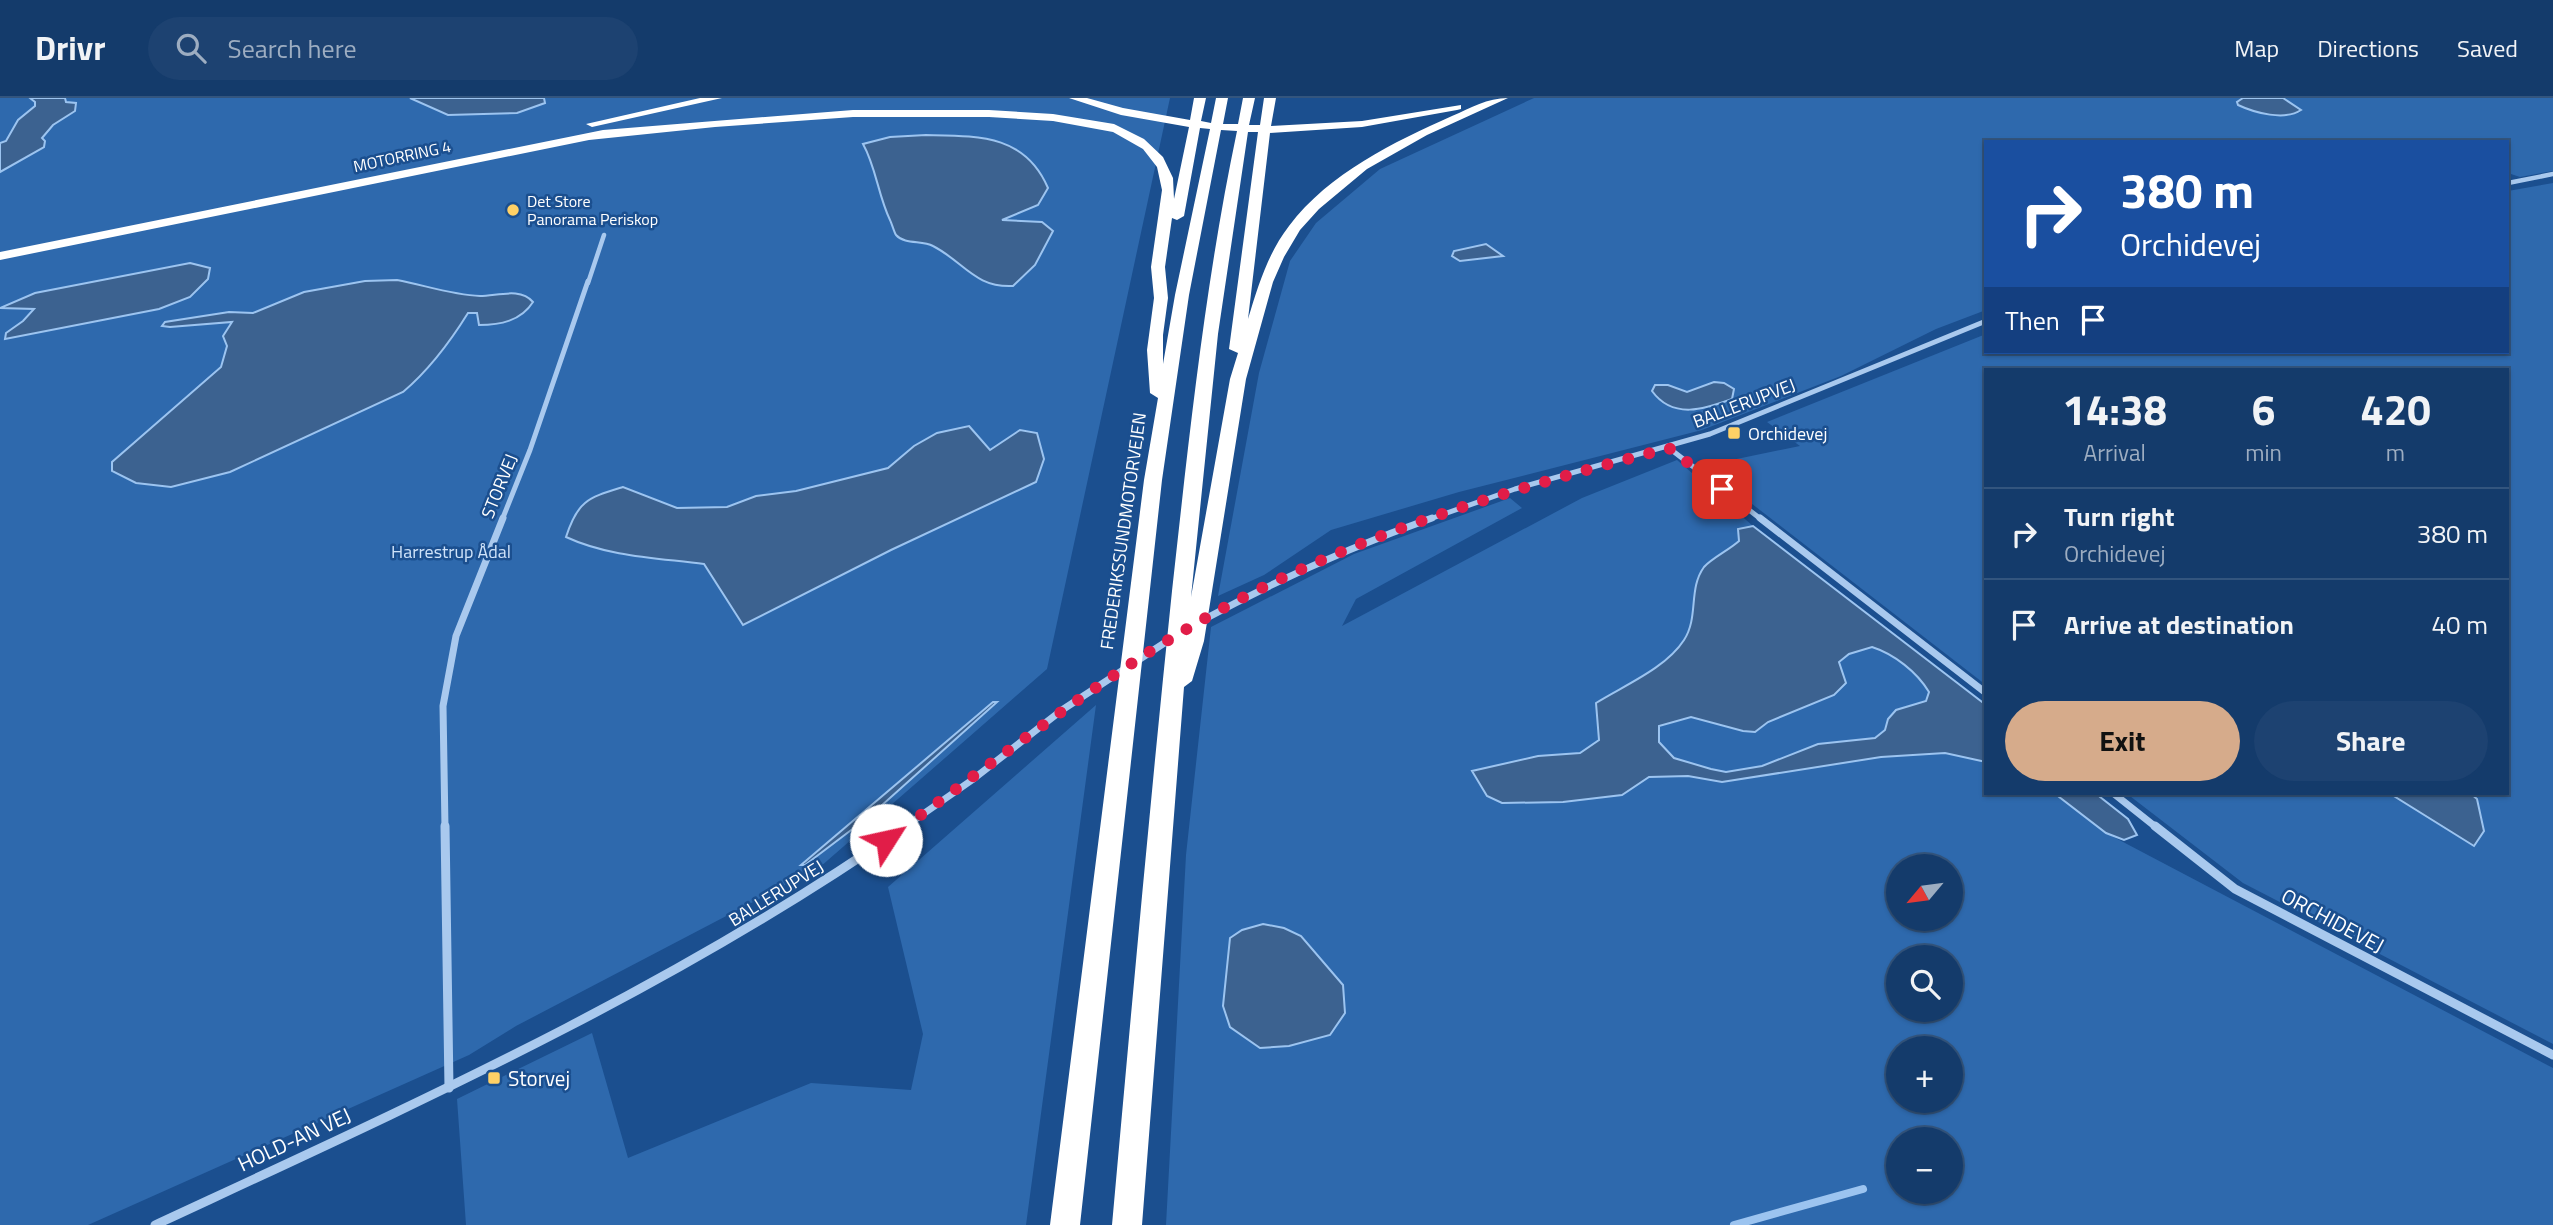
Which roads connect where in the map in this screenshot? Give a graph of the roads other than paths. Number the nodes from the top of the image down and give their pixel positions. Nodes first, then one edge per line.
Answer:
1 (716, 98) edge
2 (1075, 98) edge
3 (1200, 98) edge
4 (1222, 98) edge
5 (1249, 98) edge
6 (1270, 98) edge
7 (1486, 98) edge
8 (1502, 98) edge
9 (895, 99) edge
10 (971, 99) edge
11 (728, 105) dead end
12 (760, 107) dead end
13 (590, 136) junction
14 (2553, 174) edge
15 (320, 182) junction
16 (2509, 183) edge
17 (604, 235) dead end
18 (0, 247) edge
19 (0, 256) edge
20 (1161, 296) junction
21 (1984, 322) edge
22 (1238, 379) junction
23 (1161, 434) junction
24 (1669, 448) junction
25 (1984, 691) edge
26 (1169, 716) junction
27 (2116, 795) edge
28 (2553, 1055) edge
29 (449, 1088) junction
30 (155, 1225) edge
31 (1065, 1225) edge
32 (1127, 1225) edge

1 - 15 highway
2 - 7 highway
3 - 20 highway
4 - 23 highway, FREDERIKSSUNDMOTORVEJEN
5 - 26 highway
6 - 22 highway
8 - 22 highway
9 - 13 highway
10 - 20 highway
11 - 15 highway, MOTORRING 4
12 - 13 highway, MOTORRING 4
13 - 19 highway, MOTORRING 4
14 - 16 street
15 - 18 highway, MOTORRING 4
17 - 29 street, STORVEJ
20 - 23 highway
21 - 24 street, BALLERUPVEJ
22 - 26 highway
23 - 31 highway, FREDERIKSSUNDMOTORVEJEN
24 - 25 street
24 - 29 street, BALLERUPVEJ
26 - 32 highway
27 - 28 street, ORCHIDEVEJ
29 - 30 street, HOLD-AN VEJ

